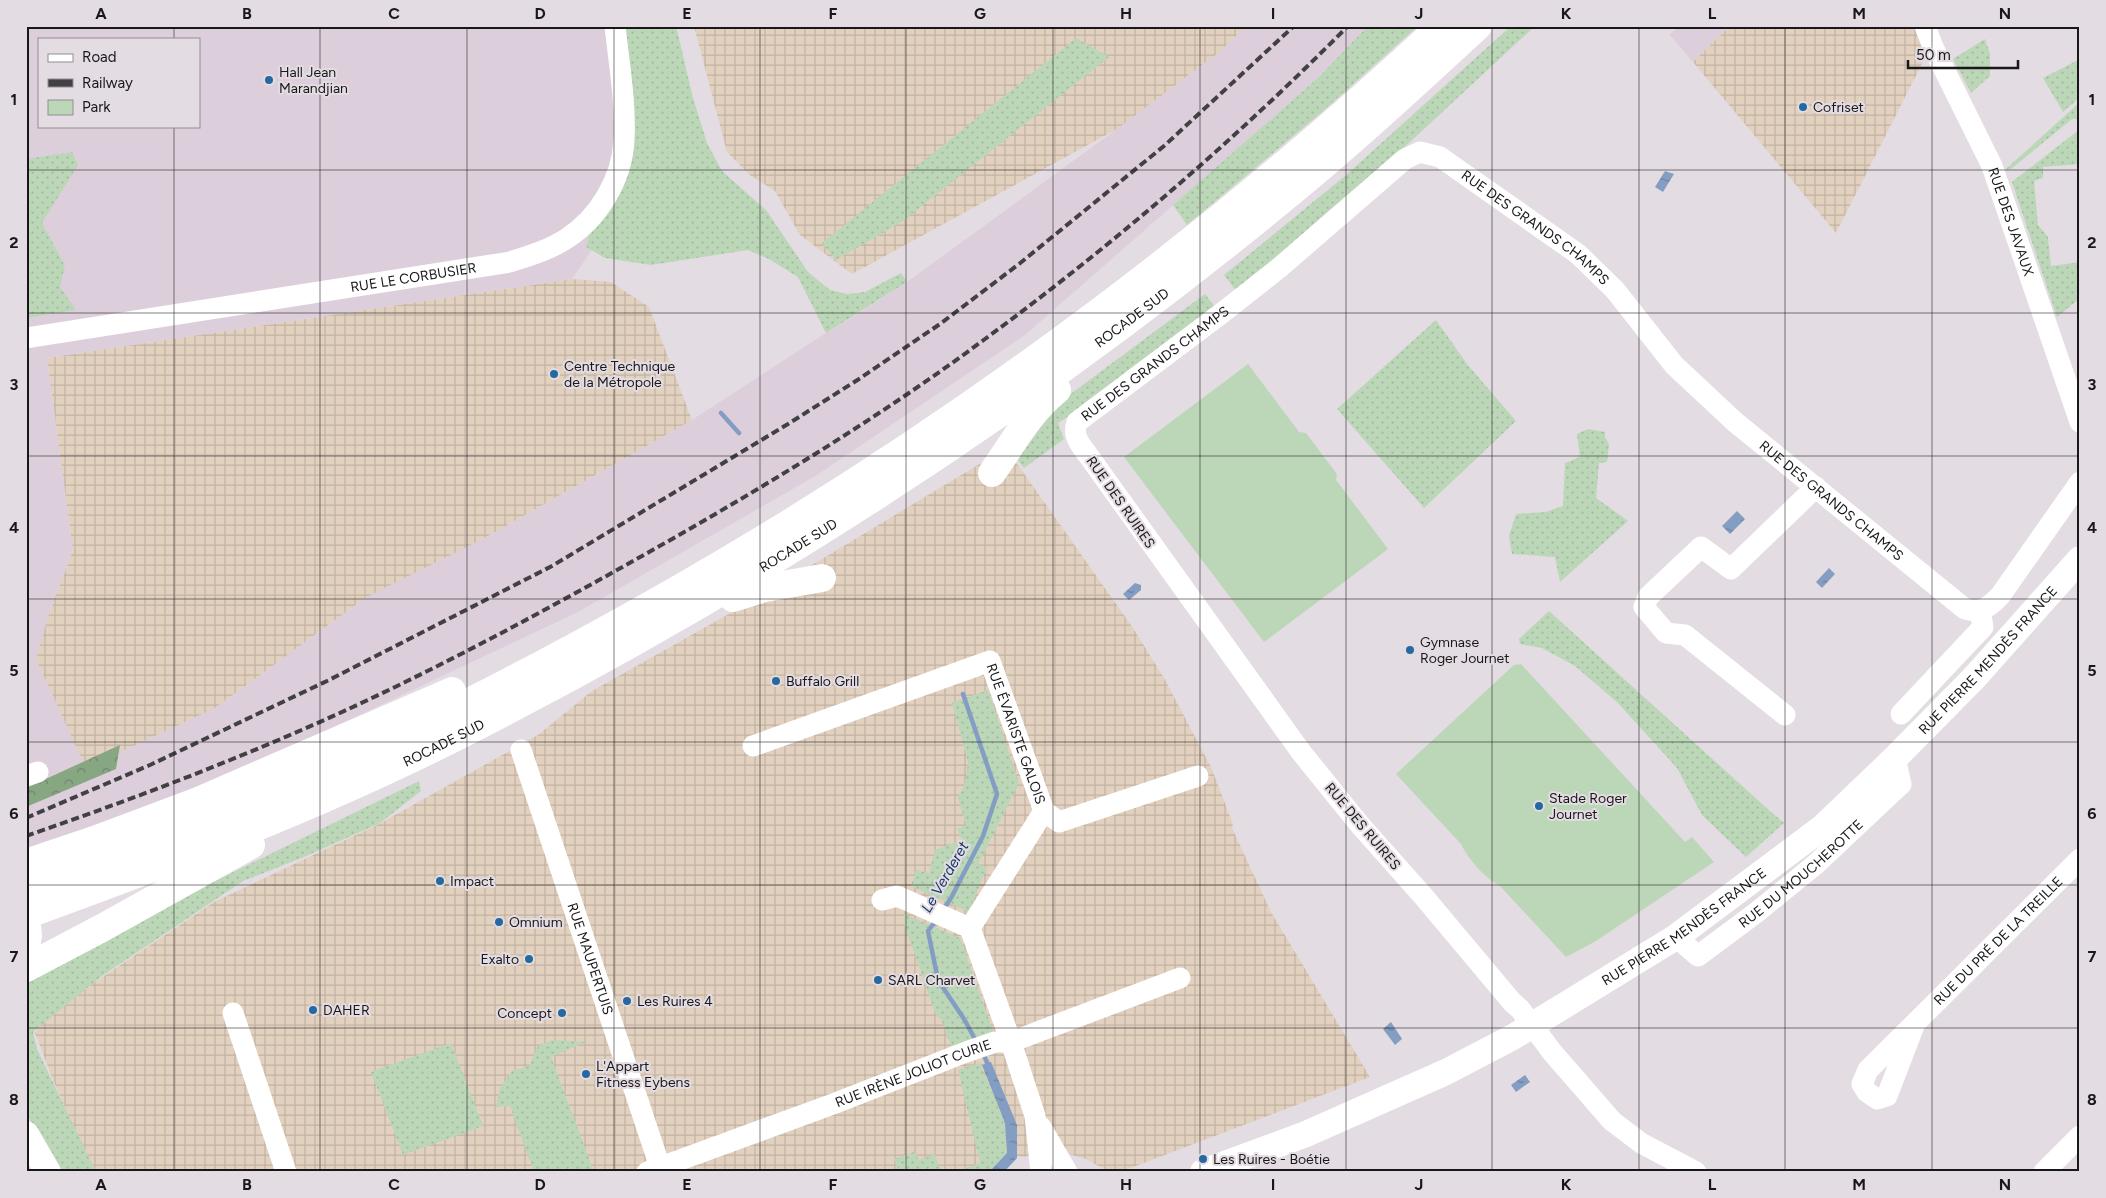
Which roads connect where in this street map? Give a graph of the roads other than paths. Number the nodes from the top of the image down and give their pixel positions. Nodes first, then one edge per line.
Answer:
1 (615, 26) edge
2 (1442, 26) edge
3 (1478, 26) edge
4 (1925, 26) edge
5 (1221, 249) junction
6 (26, 338) edge
7 (2080, 422) edge
8 (1075, 436) joint
9 (992, 473) dead end
10 (2080, 482) edge
11 (1816, 487) junction
12 (2080, 559) edge
13 (822, 578) dead end
14 (681, 602) junction
15 (1980, 611) junction
16 (1901, 714) dead end
17 (1785, 716) dead end
18 (453, 738) junction
19 (753, 746) dead end
20 (521, 750) dead end
21 (1198, 776) dead end
22 (1044, 811) junction
23 (2080, 859) edge
24 (26, 863) edge
25 (26, 888) edge
26 (882, 900) dead end
27 (26, 908) edge
28 (960, 924) junction
29 (27, 935) edge
30 (26, 968) edge
31 (1180, 978) dead end
32 (233, 1013) dead end
33 (1915, 1023) dead end
34 (1532, 1024) junction
35 (1003, 1042) junction
36 (1034, 1116) junction
37 (26, 1134) edge
38 (2080, 1136) edge
39 (26, 1166) edge
40 (653, 1169) edge
41 (29, 1172) edge
42 (48, 1172) edge
43 (286, 1172) edge
44 (1040, 1172) edge
45 (1067, 1172) edge
46 (1203, 1172) edge
47 (1696, 1172) edge
48 (2044, 1172) edge

1 - 6 street, RUE LE CORBUSIER
2 - 14 highway, ROCADE SUD
3 - 5 highway, ROCADE SUD
4 - 7 street, RUE DES JAVAUX
5 - 9 highway
5 - 14 highway, ROCADE SUD
8 - 11 street, RUE DES GRANDS CHAMPS
8 - 34 street, RUE DES RUIRES
10 - 15 street
11 - 15 street, RUE DES GRANDS CHAMPS
11 - 17 street
12 - 34 main road, RUE PIERRE MENDÈS FRANCE
13 - 14 highway
14 - 18 highway, ROCADE SUD
14 - 24 highway
14 - 25 highway, ROCADE SUD
15 - 16 street
18 - 29 highway, ROCADE SUD
18 - 30 highway
19 - 22 street, RUE ÉVARISTE GALOIS
20 - 40 street, RUE MAUPERTUIS
21 - 22 street
22 - 28 street, RUE ÉVARISTE GALOIS
23 - 33 street, RUE DU PRÉ DE LA TREILLE
26 - 28 street
27 - 29 main road
28 - 35 street
31 - 35 street, RUE IRÈNE JOLIOT CURIE
32 - 43 street
34 - 46 main road, RUE PIERRE MENDÈS FRANCE
34 - 47 street, RUE DES RUIRES
35 - 36 street
35 - 40 street, RUE IRÈNE JOLIOT CURIE
36 - 44 street
36 - 45 street
37 - 42 main road
38 - 48 street
39 - 41 main road

